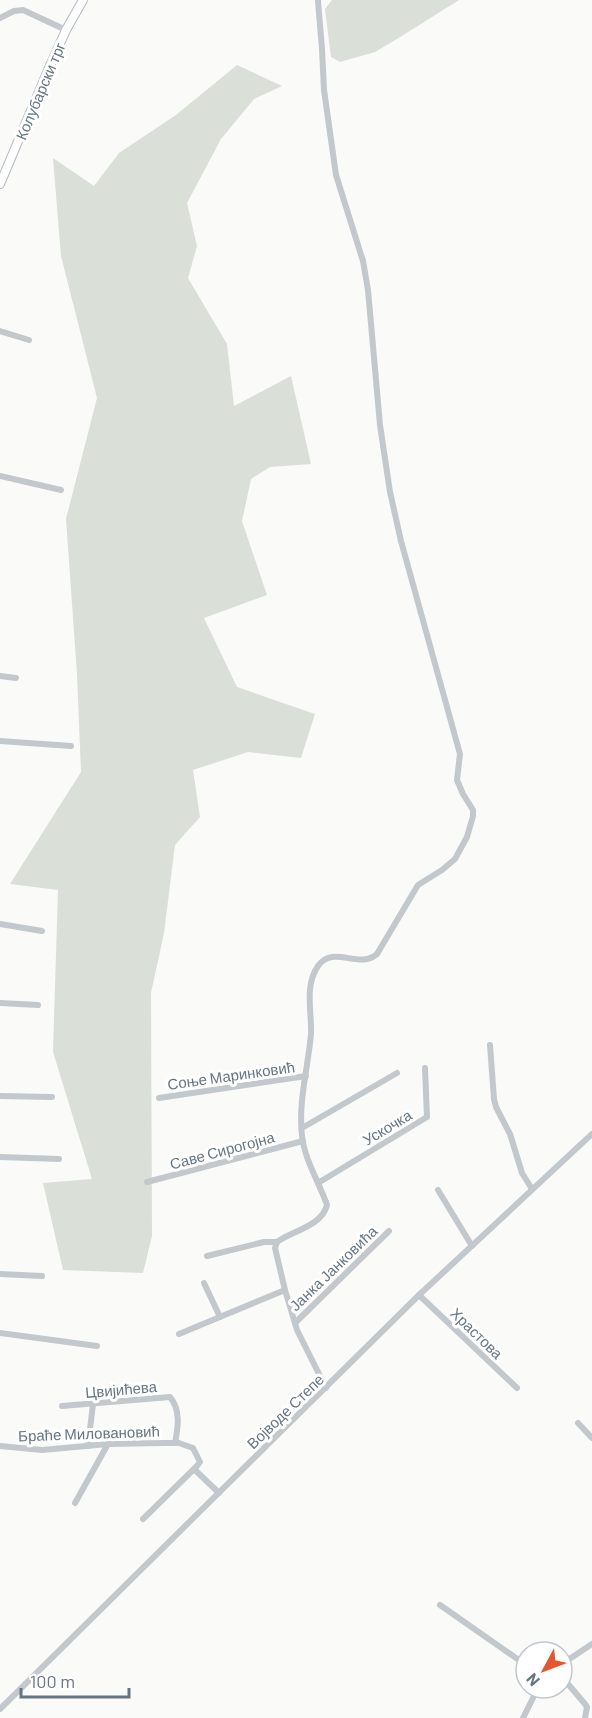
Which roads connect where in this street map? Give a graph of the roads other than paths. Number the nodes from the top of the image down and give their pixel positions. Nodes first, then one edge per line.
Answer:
1 (83, 0) edge
2 (318, 0) edge
3 (0, 18) edge
4 (66, 30) junction
5 (0, 184) edge
6 (0, 331) edge
7 (29, 340) dead end
8 (0, 476) edge
9 (61, 490) dead end
10 (0, 676) edge
11 (16, 678) dead end
12 (0, 741) edge
13 (71, 746) dead end
14 (0, 924) edge
15 (42, 931) dead end
16 (0, 1003) edge
17 (38, 1005) dead end
18 (490, 1045) dead end
19 (425, 1068) dead end
20 (397, 1073) dead end
21 (306, 1076) junction
22 (0, 1096) edge
23 (52, 1097) dead end
24 (159, 1098) dead end
25 (302, 1128) junction
26 (592, 1134) edge
27 (303, 1141) junction
28 (0, 1157) edge
29 (59, 1160) dead end
30 (147, 1182) dead end
31 (318, 1183) junction
32 (438, 1190) dead end
33 (532, 1190) junction
34 (389, 1231) dead end
35 (277, 1242) junction
36 (472, 1246) junction
37 (207, 1256) dead end
38 (0, 1274) edge
39 (42, 1276) dead end
40 (204, 1283) dead end
41 (285, 1290) junction
42 (419, 1295) junction
43 (220, 1317) junction
44 (295, 1323) junction
45 (0, 1334) edge
46 (179, 1334) dead end
47 (97, 1346) dead end
48 (326, 1388) junction
49 (518, 1389) dead end
50 (93, 1404) junction
51 (62, 1406) dead end
52 (578, 1423) dead end
53 (592, 1438) edge
54 (175, 1443) junction
55 (108, 1444) junction
56 (0, 1446) edge
57 (88, 1446) junction
58 (196, 1468) junction
59 (219, 1493) junction
60 (75, 1503) dead end
61 (143, 1519) dead end
62 (440, 1605) dead end
63 (591, 1646) edge
64 (514, 1657) edge
65 (574, 1657) edge
66 (574, 1691) edge
67 (532, 1700) edge
68 (0, 1709) edge
69 (523, 1718) edge
70 (585, 1718) edge

1 - 4 street, Колубарски трг
2 - 21 street
3 - 4 street
4 - 5 street, Колубарски трг
6 - 7 street
8 - 9 street
10 - 11 street
12 - 13 street
14 - 15 street
16 - 17 street
18 - 33 street
19 - 31 street, Ускочка
20 - 25 street
21 - 24 street, Соње Маринковић
21 - 25 street
22 - 23 street
25 - 27 street
26 - 33 street, Војводе Степе
27 - 30 street, Саве Сирогојна
27 - 31 street
28 - 29 street
31 - 35 street
32 - 36 street
33 - 36 street, Војводе Степе
34 - 44 street, Јанка Јанковића
35 - 37 street
35 - 41 street
36 - 42 street, Војводе Степе
38 - 39 street
40 - 43 street
41 - 43 street
41 - 44 street
42 - 48 street, Војводе Степе
42 - 49 street, Храстова
43 - 46 street
44 - 48 street
45 - 47 street
48 - 59 street, Војводе Степе
50 - 51 street, Цвијићева
50 - 54 street, Цвијићева
50 - 57 street
52 - 53 street
54 - 55 street, Браће Миловановић
54 - 58 street, Браће Миловановић
55 - 57 street, Браће Миловановић
55 - 60 street
56 - 57 street, Браће Миловановић
58 - 59 street
58 - 61 street
59 - 68 street, Војводе Степе
62 - 64 street
63 - 65 street
66 - 70 street
67 - 69 street

